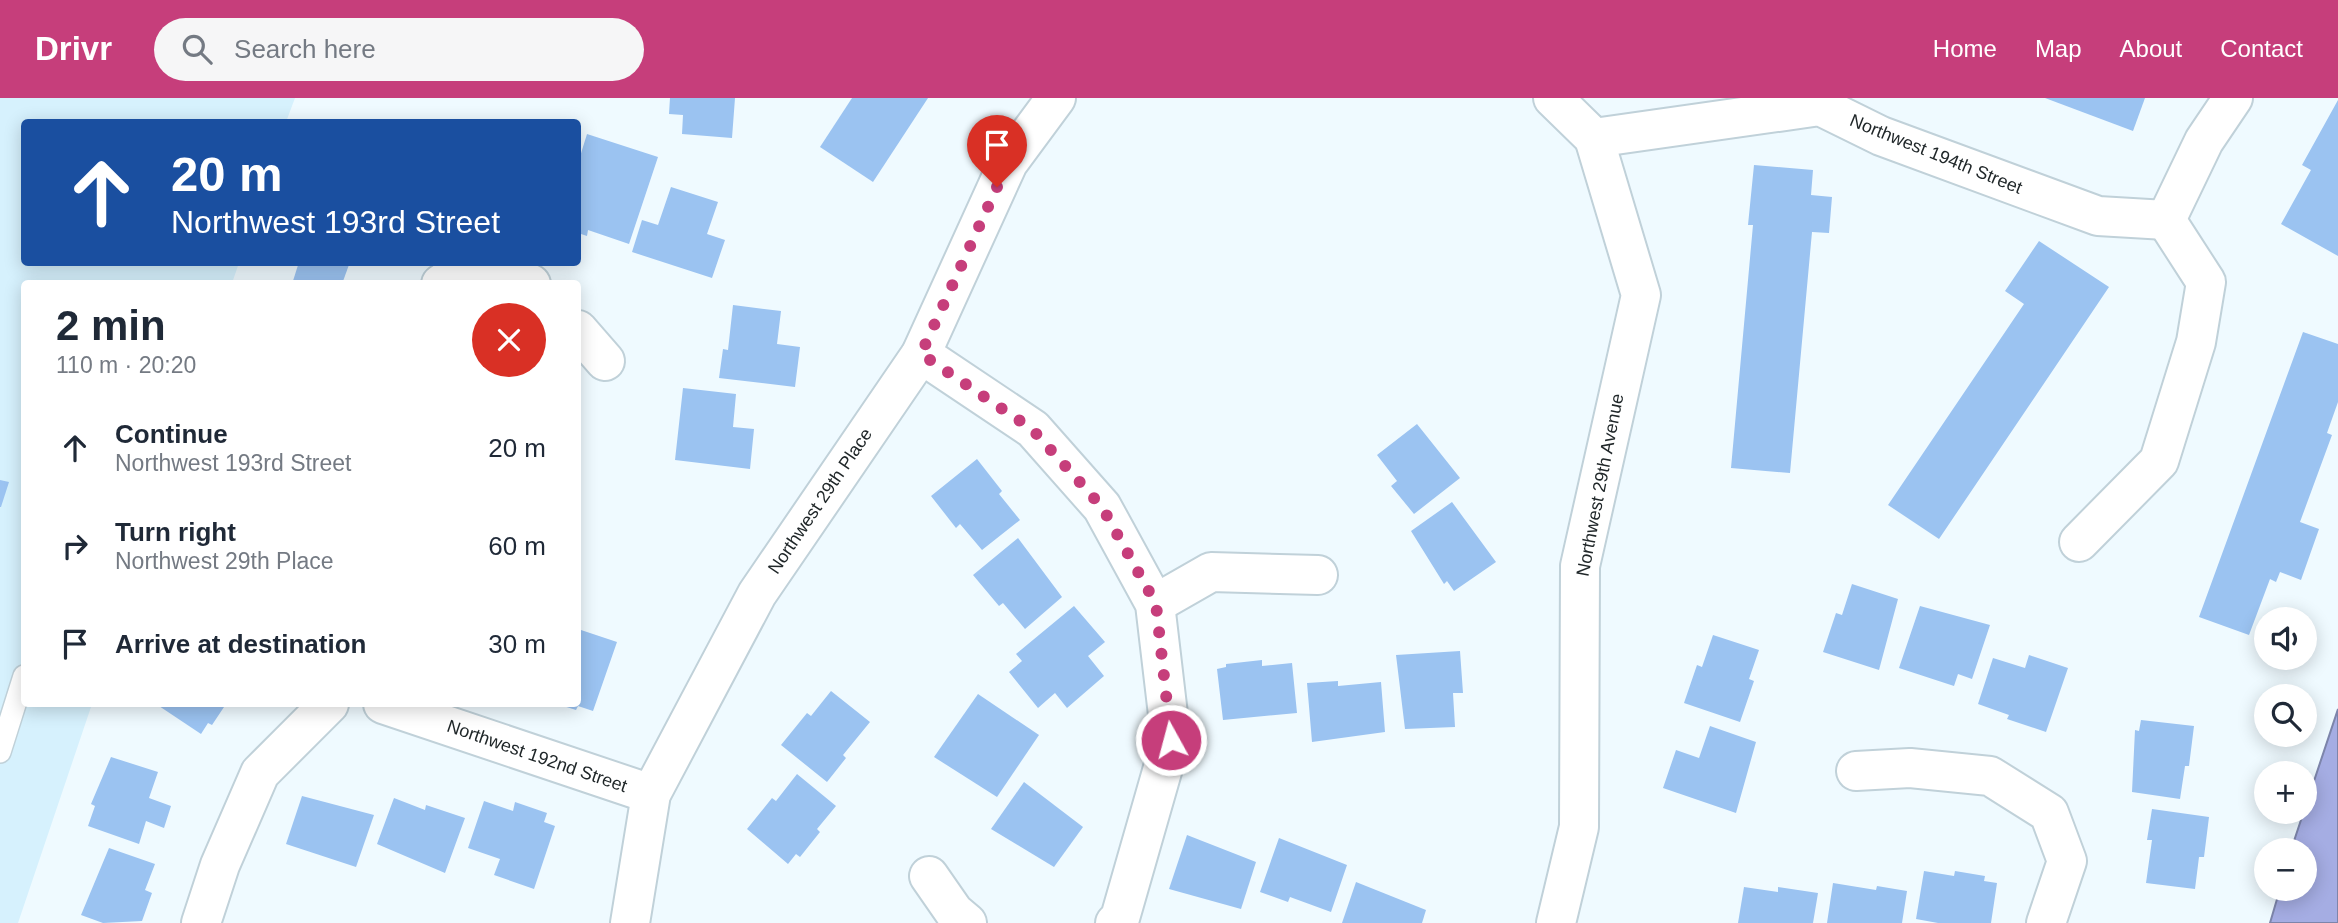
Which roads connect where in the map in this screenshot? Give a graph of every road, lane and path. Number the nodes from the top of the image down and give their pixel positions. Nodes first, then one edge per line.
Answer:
1 (1056, 98) edge
2 (1553, 98) edge
3 (2233, 98) edge
4 (1822, 102) edge
5 (1594, 138) junction
6 (2166, 220) junction
7 (447, 280) edge
8 (521, 280) edge
9 (581, 334) edge
10 (921, 354) junction
11 (604, 361) dead end
12 (2079, 542) dead end
13 (1318, 575) dead end
14 (1156, 604) junction
15 (21, 686) edge
16 (326, 707) edge
17 (392, 707) edge
18 (0, 752) edge
19 (1857, 771) dead end
20 (651, 794) junction
21 (929, 876) dead end
22 (1121, 921) edge
23 (201, 923) edge
24 (630, 923) edge
25 (967, 923) edge
26 (1556, 923) edge
27 (2046, 923) edge

1 - 10 street, Northwest 29th Place
2 - 5 street
3 - 6 street
4 - 5 street, Northwest 194th Street
4 - 6 street, Northwest 194th Street
5 - 26 street, Northwest 29th Avenue
6 - 12 street
7 - 8 street
9 - 11 street
10 - 14 street
10 - 20 street, Northwest 29th Place
13 - 14 street
14 - 22 street
15 - 18 lane
16 - 23 street
17 - 20 street, Northwest 192nd Street
19 - 27 street
20 - 24 street, Northwest 29th Place
21 - 25 street

